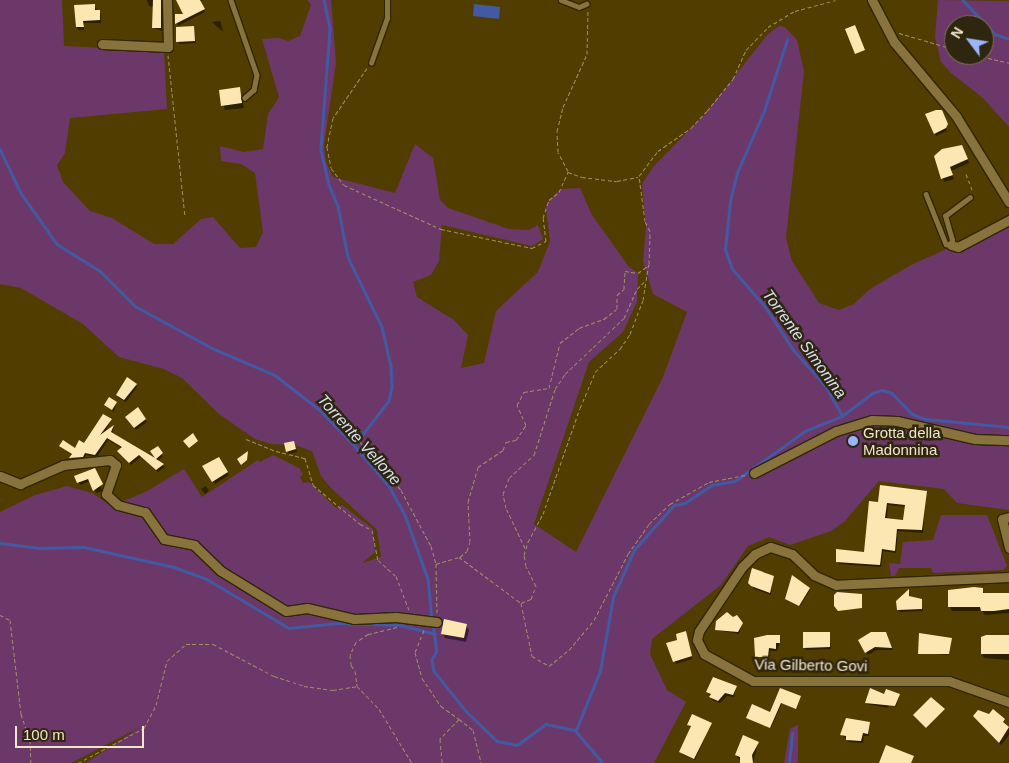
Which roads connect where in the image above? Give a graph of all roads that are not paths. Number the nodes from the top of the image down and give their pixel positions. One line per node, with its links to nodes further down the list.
1 (167, 0): 7 (street)
2 (231, 0): 9 (lane)
3 (387, 0): 8 (lane)
4 (561, 0): 6 (lane)
5 (872, 0): 12 (street)
6 (586, 4)
7 (102, 44)
8 (371, 63)
9 (245, 98)
10 (926, 194): 14 (lane)
11 (970, 197): 14 (lane)
12 (1009, 202)
13 (1009, 220): 14 (street)
14 (951, 245)
15 (1009, 440): 16 (street)
16 (754, 473)
17 (0, 476): 21 (street)
18 (1005, 518): 19 (street)
19 (1009, 548)
20 (1009, 576): 22 (street, Via Gilberto Govi)
21 (436, 622)
22 (1009, 702)

